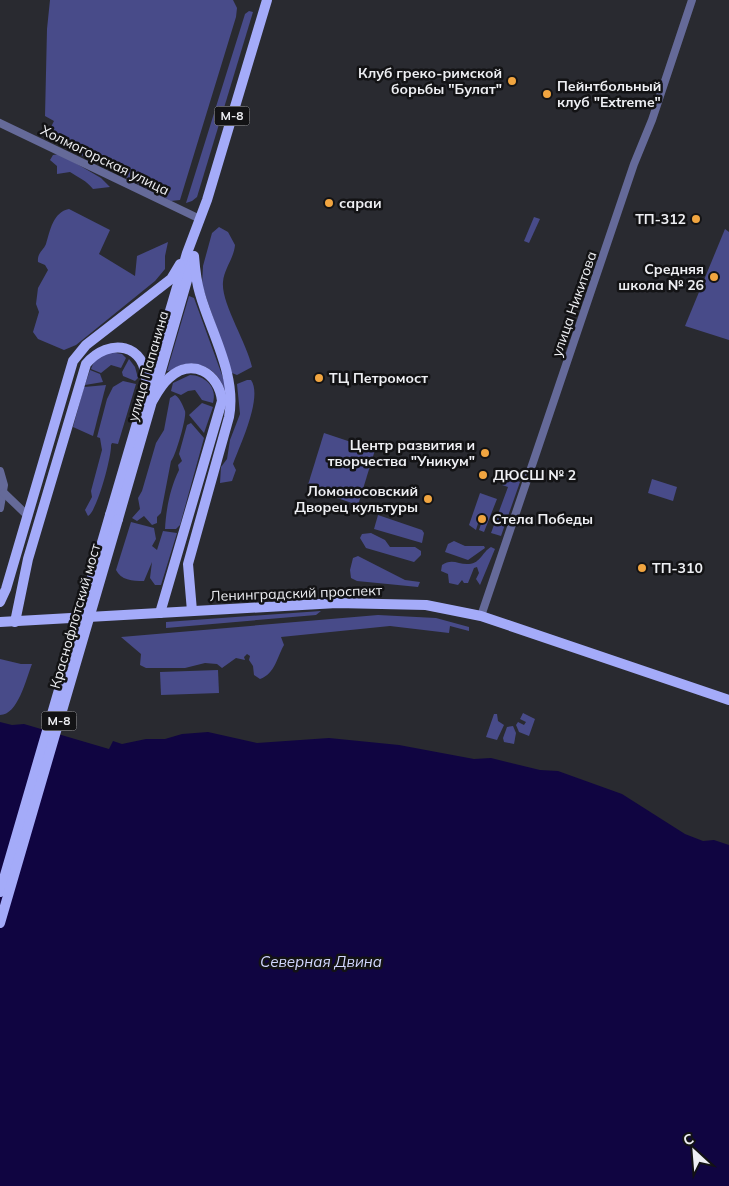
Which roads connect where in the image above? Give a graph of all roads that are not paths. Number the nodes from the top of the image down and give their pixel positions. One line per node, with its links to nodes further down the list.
1 (267, 0): 4 (main road, улица Папанина / М-8)
2 (692, 0): 15 (street, улица Никитова)
3 (0, 123): 4 (street, Холмогорская улица)
4 (200, 219): 5 (main road, улица Папанина / М-8)
5 (190, 254): 6 (main road, улица Папанина / М-8); 10 (main road); 13 (main road)
6 (148, 400): 11 (main road, улица Папанина / М-8); 14 (main road); 17 (main road)
7 (0, 471): 8 (street)
8 (4, 493): 9 (street); 10 (street)
9 (0, 508)
10 (28, 516): 12 (main road)
11 (114, 517): 19 (main road, Краснофлотский мост / М-8, bridge); 20 (main road, Краснофлотский мост / М-8, bridge)
12 (0, 602)
13 (192, 611): 14 (main road, Ленинградский проспект); 15 (main road, Ленинградский проспект)
14 (160, 613): 17 (main road, Ленинградский проспект)
15 (481, 616): 18 (main road, Ленинградский проспект)
16 (0, 622): 17 (main road, Ленинградский проспект)
17 (15, 622)
18 (729, 700)
19 (0, 892)
20 (0, 923)

